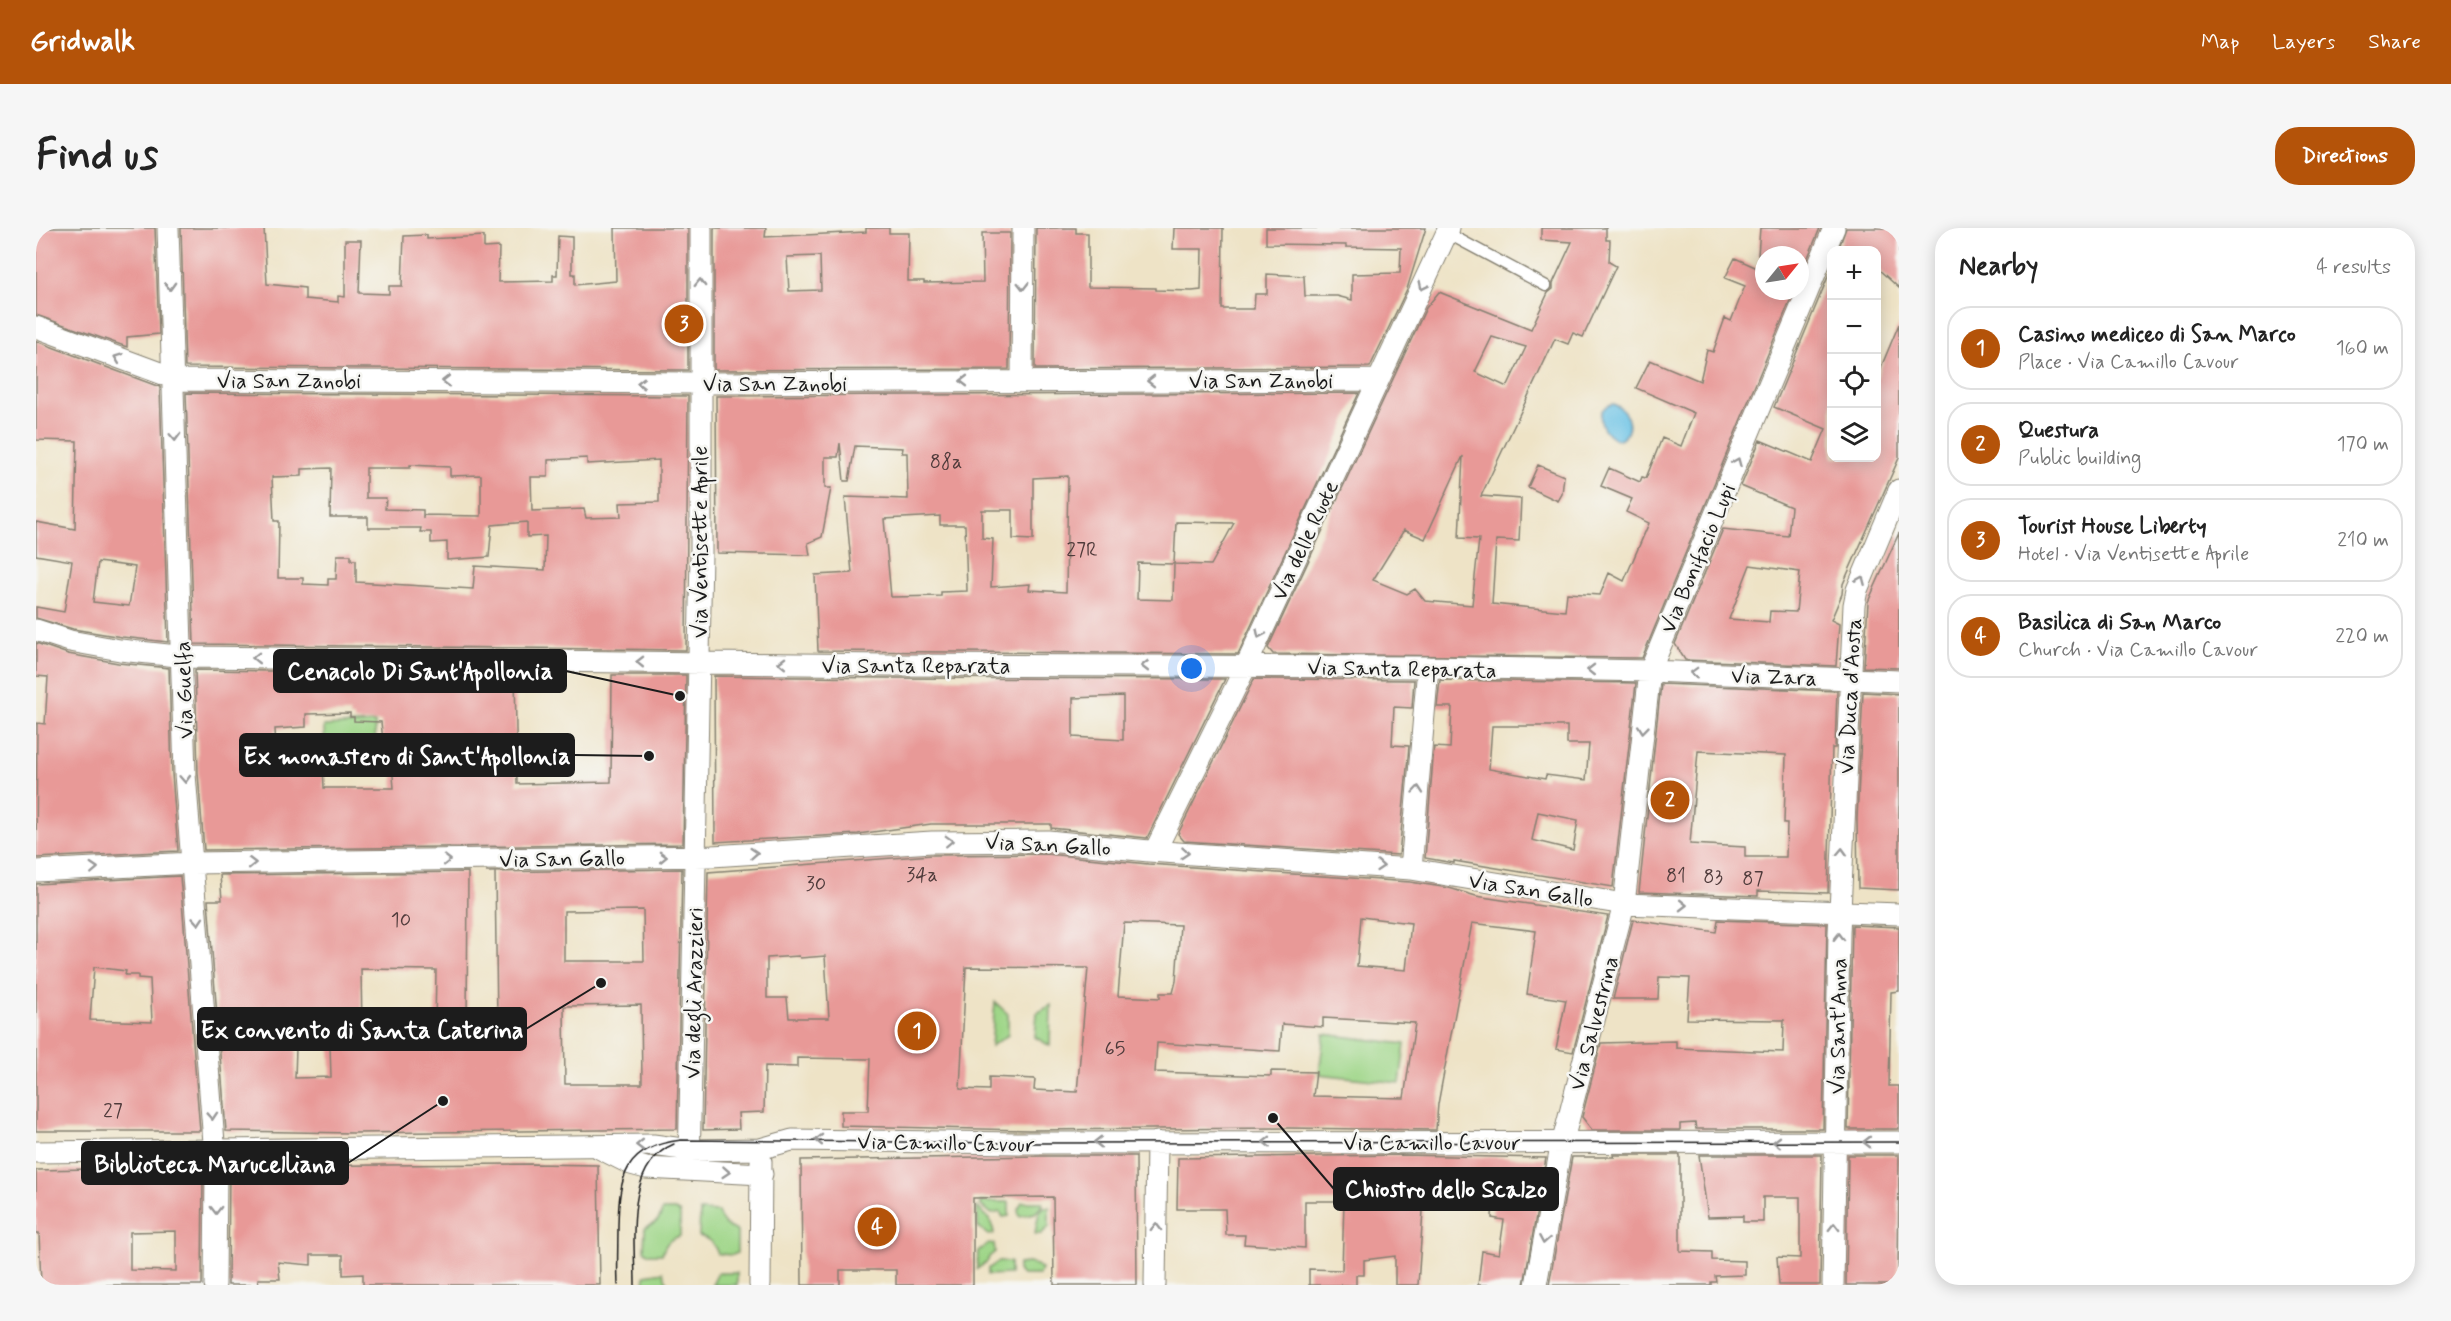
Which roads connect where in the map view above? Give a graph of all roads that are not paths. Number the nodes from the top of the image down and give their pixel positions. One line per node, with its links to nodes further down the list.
1 (168, 228): 8 (street, Via Guelfa, one-way to 8)
2 (701, 228): 11 (street, Via Ventisette Aprile, one-way to 2)
3 (1023, 228): 10 (street, one-way to 10)
4 (1834, 228): 18 (street, Via Bonifacio Lupi, one-way to 4)
5 (1448, 231): 6 (lane); 9 (street, Via delle Ruote, one-way to 9)
6 (1546, 285)
7 (36, 327): 8 (street, one-way to 7)
8 (173, 379): 11 (street, Via San Zanobi, one-way to 8); 14 (street, Via Guelfa, one-way to 14)
9 (1378, 380): 10 (street, Via San Zanobi, one-way to 10); 16 (street, Via delle Ruote, one-way to 16)
10 (1022, 381): 11 (street, Via San Zanobi, one-way to 11)
11 (700, 383): 15 (street, Via Ventisette Aprile)
12 (1899, 490): 19 (street, Via Duca d'Aosta, one-way to 12)
13 (44, 632): 14 (street, Via Santa Reparata)
14 (182, 657): 15 (street, Via Santa Reparata, one-way to 14); 23 (street, Via Guelfa, one-way to 23)
15 (699, 662): 16 (street, Via Santa Reparata, one-way to 15); 22 (street, Via Ventisette Aprile)
16 (1246, 666): 17 (street, Via Santa Reparata); 21 (street, Via delle Ruote)
17 (1428, 668): 18 (street, Via Santa Reparata, one-way to 17); 24 (street, one-way to 17)
18 (1650, 671): 19 (street, Via Zara, one-way to 18); 26 (street, Via Bonifacio Lupi, one-way to 26)
19 (1849, 679): 20 (street, Via Zara); 27 (street, Via Duca d'Aosta, one-way to 19)
20 (1899, 681)
21 (1155, 851): 22 (street, Via San Gallo, one-way to 21); 24 (street, Via San Gallo, one-way to 24)
22 (696, 856): 23 (street, Via San Gallo, one-way to 22); 34 (street, Via degli Arazzieri)
23 (193, 863): 25 (street, Via San Gallo, one-way to 23); 35 (street, Via Guelfa, one-way to 35)
24 (1411, 869): 26 (street, Via San Gallo)
25 (36, 871)
26 (1624, 904): 27 (street, Via San Gallo, one-way to 27); 30 (street, Via Salvestrina)
27 (1840, 911): 28 (street, Via San Gallo); 31 (street, Via Sant'Anna, one-way to 27)
28 (1899, 914)
29 (1157, 1142): 30 (street, Via Camillo Cavour, one-way to 29); 33 (street, Via Camillo Cavour, one-way to 33); 40 (street, one-way to 29)
30 (1562, 1142): 31 (street, Via Camillo Cavour, one-way to 30); 41 (street, Via Salvestrina, one-way to 41)
31 (1836, 1142): 32 (street, Via Camillo Cavour, one-way to 31); 42 (street, Via Sant'Anna, one-way to 31)
32 (1899, 1142)
33 (760, 1149): 34 (street, Via Camillo Cavour); 37 (street)
34 (690, 1150): 35 (street); 37 (street, one-way to 37)
35 (215, 1151): 36 (street); 38 (street, Via Guelfa, one-way to 38)
36 (36, 1152)
37 (762, 1174): 39 (street)
38 (215, 1285)
39 (760, 1285)
40 (1155, 1285)
41 (1536, 1285)
42 (1833, 1285)

